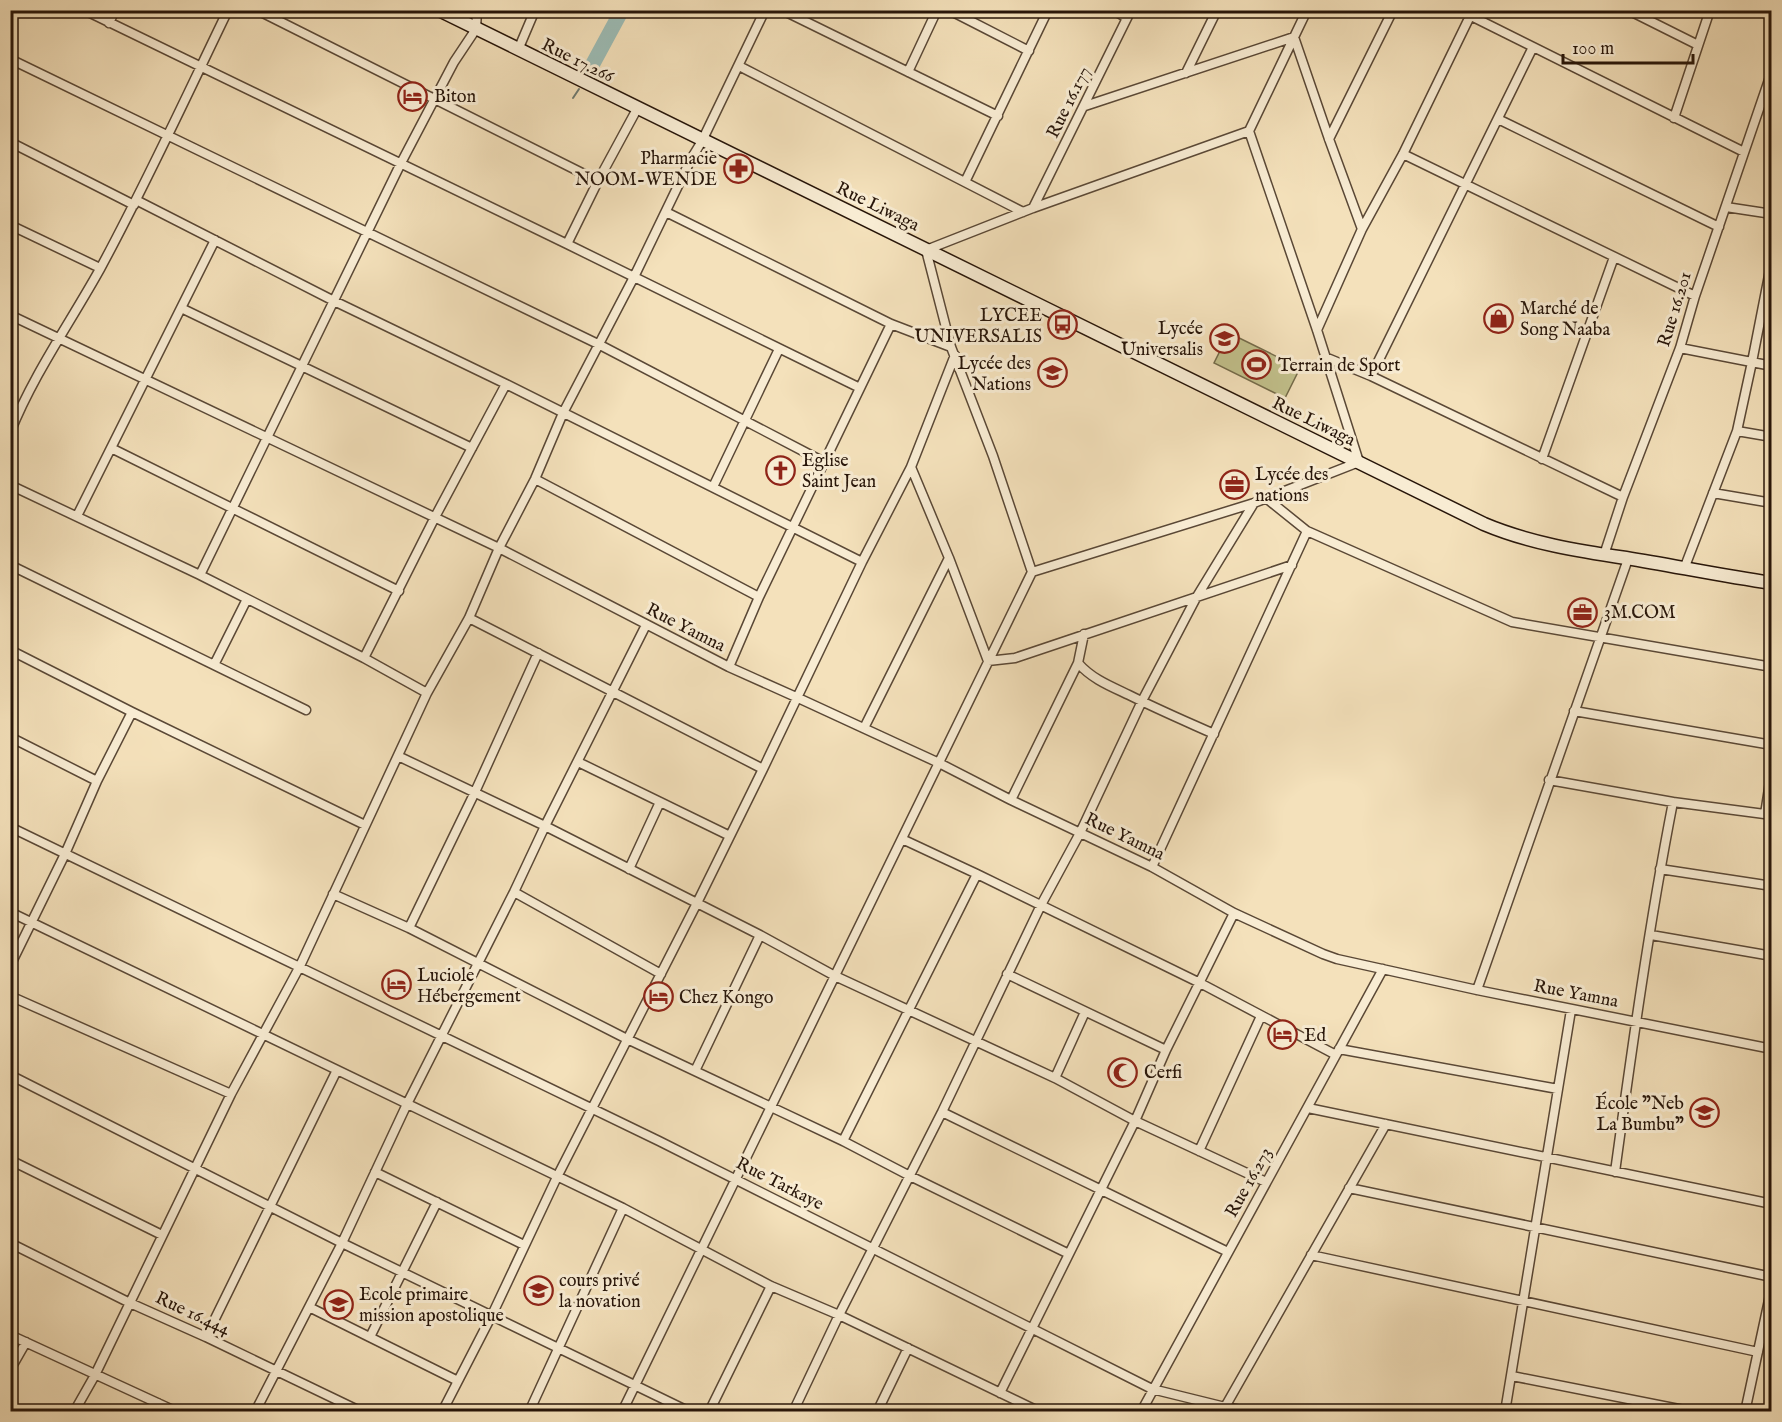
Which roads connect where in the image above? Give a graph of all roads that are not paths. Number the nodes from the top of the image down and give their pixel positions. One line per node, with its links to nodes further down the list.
1 (84, 10): 22 (street)
2 (115, 10): 22 (street)
3 (228, 10): 31 (street)
4 (256, 10): 35 (street)
5 (439, 10): 23 (main road, Rue 17.266)
6 (477, 10): 23 (street)
7 (535, 10): 27 (street)
8 (765, 10): 30 (street)
9 (782, 10): 33 (street)
10 (937, 10): 33 (street)
11 (949, 10): 28 (street)
12 (1048, 10): 28 (street)
13 (1113, 10): 21 (street)
14 (1217, 10): 34 (street)
15 (1307, 10): 24 (street)
16 (1393, 10): 43 (street)
17 (1459, 10): 20 (street)
18 (1628, 10): 25 (street)
19 (1710, 10): 25 (street)
20 (1471, 13): 26 (street); 47 (street)
21 (1129, 14): 36 (street, Rue 16.177)
22 (109, 22): 31 (street)
23 (476, 29): 27 (main road, Rue 17.266); 35 (street)
24 (1294, 37): 34 (street); 41 (street); 43 (street)
25 (1698, 45): 39 (street)
26 (1533, 47): 39 (street); 40 (street)
27 (518, 50): 37 (main road, Rue 17.266)
28 (1029, 51): 38 (street)
29 (10, 59): 42 (street)
30 (739, 66): 44 (street); 50 (street)
31 (201, 67): 42 (street); 48 (street)
32 (1772, 70): 46 (street, Rue 16.201)
33 (908, 72): 38 (street)
34 (1186, 73): 36 (street)
35 (434, 99): 48 (street); 49 (street)
36 (1085, 106): 54 (street, Rue 16.177)
37 (637, 109): 44 (main road, Rue 17.266); 49 (street)
38 (998, 116): 50 (street)
39 (1674, 118): 46 (street)
40 (1498, 119): 51 (street); 59 (street)
41 (1249, 131): 54 (street); 74 (street)
42 (169, 135): 52 (street); 61 (street)
43 (1329, 139): 60 (street)
44 (702, 141): 55 (street); 64 (main road, Rue Liwaga)
45 (10, 142): 52 (street)
46 (1744, 152): 53 (street, Rue 16.201)
47 (1403, 154): 51 (street); 60 (street)
48 (400, 163): 61 (street); 63 (street)
49 (598, 181): 63 (street)
50 (965, 182): 56 (street)
51 (1465, 185): 65 (street); 84 (street)
52 (135, 202): 62 (street); 67 (street)
53 (1726, 207): 57 (street); 59 (street, Rue 16.201)
54 (1033, 208): 56 (street)
55 (666, 212): 68 (street); 73 (street)
56 (1023, 212): 64 (street)
57 (1772, 214)
58 (10, 225): 67 (street)
59 (1719, 227): 69 (street, Rue 16.201)
60 (1362, 229): 74 (street)
61 (366, 232): 70 (street); 76 (street)
62 (216, 240): 70 (street); 71 (street)
63 (567, 244): 68 (street)
64 (926, 250): 79 (street); 98 (main road, Rue Liwaga)
65 (1614, 257): 69 (street); 96 (street)
66 (1772, 260): 81 (street)
67 (100, 268): 75 (street)
68 (634, 277): 76 (street); 78 (street)
69 (1695, 296): 77 (street, Rue 16.201)
70 (334, 301): 82 (street); 86 (street)
71 (181, 308): 82 (street); 85 (street)
72 (10, 315): 75 (street, Rue Yamna)
73 (891, 324): 79 (street); 87 (street)
74 (1317, 330): 80 (street)
75 (60, 339): 85 (street, Rue Yamna); 91 (street)
76 (600, 345): 88 (street); 89 (street)
77 (1680, 348): 81 (street); 104 (street, Rue 16.201)
78 (779, 349): 87 (street); 89 (street)
79 (953, 351): 99 (street); 121 (street)
80 (1325, 357): 84 (street); 98 (street)
81 (1752, 363): 83 (street); 90 (street)
82 (303, 365): 93 (street); 95 (street)
83 (1772, 366)
84 (1371, 376): 96 (street)
85 (144, 380): 93 (street, Rue Yamna); 94 (street)
86 (506, 384): 88 (street); 95 (street)
87 (860, 388): 97 (street)
88 (563, 413): 100 (street); 102 (street)
89 (744, 421): 97 (street); 102 (street)
90 (1737, 431): 92 (street); 103 (street)
91 (10, 433)
92 (1772, 437)
93 (268, 438): 108 (street); 110 (street, Rue Yamna)
94 (111, 448): 108 (street); 109 (street)
95 (472, 448): 110 (street)
96 (1542, 459): 104 (street)
97 (824, 462): 111 (street)
98 (1359, 462): 105 (street); 114 (main road, Rue Liwaga)
99 (911, 467): 115 (street); 117 (street)
100 (535, 479): 113 (street); 125 (street)
101 (10, 485): 109 (street)
102 (713, 487): 111 (street)
103 (1713, 493): 106 (street); 120 (street)
104 (1623, 497): 114 (street, Rue 16.201)
105 (1266, 498): 107 (street); 112 (street)
106 (1772, 502)
107 (1254, 503): 121 (street); 126 (street)
108 (233, 508): 122 (street); 124 (street)
109 (77, 516): 122 (street)
110 (435, 517): 113 (street, Rue Yamna); 124 (street)
111 (792, 526): 117 (street); 125 (street)
112 (1307, 531): 119 (street); 131 (street)
113 (499, 548): 128 (street); 129 (street, Rue Yamna)
114 (1604, 555): 116 (main road, Rue Liwaga)
115 (949, 558): 135 (street); 147 (street)
116 (1628, 559): 120 (main road, Rue Liwaga); 131 (street)
117 (862, 562): 142 (street)
118 (10, 565): 137 (street)
119 (1292, 565): 126 (street); 148 (street)
120 (1684, 569): 123 (main road, Rue Liwaga)
121 (1032, 572): 135 (street)
122 (200, 575): 127 (street)
123 (1772, 583)
124 (399, 591): 134 (street)
125 (759, 597): 138 (street)
126 (1196, 598): 130 (street); 143 (street)
127 (247, 599): 134 (street); 137 (street)
128 (469, 618): 133 (street); 141 (street)
129 (646, 625): 138 (street, Rue Yamna); 140 (street)
130 (1084, 634): 135 (street); 136 (street)
131 (1600, 638): 139 (street); 145 (street)
132 (10, 650): 146 (street)
133 (538, 653): 140 (street); 158 (street)
134 (364, 658): 141 (street)
135 (988, 661): 153 (street)
136 (1078, 663): 143 (street); 159 (street)
137 (214, 665): 144 (street)
138 (729, 667): 142 (street, Rue Yamna)
139 (1772, 667)
140 (613, 692): 152 (street); 154 (street)
141 (427, 693): 151 (street)
142 (796, 697): 147 (street, Rue Yamna); 154 (street)
143 (1142, 701): 148 (street); 166 (street)
144 (306, 710)
145 (1574, 711): 150 (street); 156 (street)
146 (132, 712): 157 (street); 163 (street)
147 (864, 728): 153 (street, Rue Yamna)
148 (1214, 734): 170 (street)
149 (10, 737): 157 (street)
150 (1772, 745)
151 (398, 756): 158 (street); 163 (street)
152 (578, 762): 160 (street); 164 (street)
153 (939, 763): 159 (street, Rue Yamna); 168 (street)
154 (763, 769): 167 (street)
155 (1772, 769): 162 (street)
156 (1549, 780): 161 (street); 194 (street)
157 (97, 781): 169 (street)
158 (475, 792): 164 (street); 182 (street)
159 (1011, 800): 166 (street, Rue Yamna)
160 (660, 802): 167 (street); 171 (street)
161 (1673, 802): 162 (street); 172 (street)
162 (1768, 814)
163 (364, 825): 176 (street)
164 (545, 826): 171 (street); 175 (street)
165 (10, 827): 169 (street, Rue Tarkaye)
166 (1080, 832): 170 (street, Rue Yamna); 178 (street)
167 (730, 836): 177 (street)
168 (902, 839): 173 (street); 192 (street)
169 (65, 854): 181 (street); 188 (street, Rue Tarkaye)
170 (1152, 867): 180 (street, Rue Yamna)
171 (629, 869): 177 (street)
172 (1660, 869): 174 (street); 183 (street)
173 (977, 874): 178 (street); 197 (street)
174 (1772, 886)
175 (514, 892): 186 (street); 190 (street)
176 (333, 894): 182 (street); 188 (street)
177 (697, 903): 184 (street); 190 (street)
178 (1041, 905): 191 (street); 193 (street)
179 (10, 912): 181 (street)
180 (1234, 913): 189 (street, Rue Yamna); 193 (street)
181 (31, 922): 187 (street); 201 (street)
182 (409, 928): 186 (street)
183 (1651, 934): 185 (street); 200 (street)
184 (760, 935): 192 (street); 209 (street)
185 (1772, 956)
186 (478, 964): 202 (street); 203 (street)
187 (10, 966)
188 (300, 966): 201 (street); 202 (street, Rue Tarkaye)
189 (1383, 969): 194 (street, Rue Yamna); 207 (street, Rue 16.273)
190 (661, 974): 203 (street)
191 (1007, 974): 198 (street); 204 (street)
192 (835, 976): 197 (street); 216 (street)
193 (1200, 983): 199 (street); 206 (street)
194 (1477, 990): 196 (street, Rue Yamna)
195 (10, 996): 213 (street)
196 (1571, 1010): 200 (street, Rue Yamna); 212 (street)
197 (908, 1012): 204 (street); 221 (street)
198 (1085, 1012): 206 (street); 211 (street)
199 (1261, 1016): 207 (street); 222 (street)
200 (1635, 1022): 205 (street, Rue Yamna); 227 (street)
201 (263, 1035): 208 (street); 213 (street)
202 (442, 1035): 214 (street); 215 (street, Rue Tarkaye)
203 (627, 1039): 209 (street); 215 (street)
204 (975, 1041): 211 (street); 218 (street)
205 (1772, 1049)
206 (1166, 1050): 219 (street)
207 (1338, 1052): 212 (street); 217 (street, Rue 16.273)
208 (337, 1070): 214 (street); 236 (street)
209 (695, 1071): 216 (street)
210 (10, 1075): 225 (street)
211 (1054, 1078): 219 (street)
212 (1558, 1089): 223 (street)
213 (231, 1095): 225 (street)
214 (407, 1104): 226 (street); 229 (street)
215 (592, 1108): 229 (street); 230 (street, Rue Tarkaye)
216 (771, 1108): 221 (street); 230 (street)
217 (1308, 1108): 220 (street); 231 (street, Rue 16.273)
218 (942, 1112): 228 (street); 233 (street)
219 (1135, 1121): 222 (street); 233 (street)
220 (1386, 1124): 223 (street); 232 (street)
221 (843, 1141): 228 (street)
222 (1199, 1151): 231 (street)
223 (1547, 1158): 227 (street); 238 (street)
224 (10, 1160): 239 (street)
225 (195, 1168): 236 (street); 239 (street)
226 (375, 1172): 234 (street); 241 (street)
227 (1615, 1172): 235 (street)
228 (910, 1176): 243 (street); 246 (street)
229 (557, 1177): 237 (street); 242 (street)
230 (736, 1179): 243 (street, Rue Tarkaye); 244 (street)
231 (1266, 1182): 245 (street, Rue 16.273)
232 (1349, 1188): 238 (street); 247 (street)
233 (1101, 1190): 245 (street); 246 (street)
234 (437, 1202): 242 (street); 248 (street)
235 (1772, 1204)
236 (270, 1206): 241 (street); 259 (street)
237 (623, 1208): 244 (street); 262 (street)
238 (1536, 1227): 249 (street); 252 (street)
239 (162, 1235): 253 (street)
240 (10, 1243): 253 (street, Rue 16.444)
241 (342, 1243): 248 (street); 254 (street)
242 (524, 1245): 255 (street)
243 (873, 1248): 256 (street); 257 (street, Rue Tarkaye)
244 (702, 1249): 250 (street); 270 (street)
245 (1228, 1252): 271 (street, Rue 16.273)
246 (1069, 1254): 257 (street)
247 (1311, 1255): 252 (street); 274 (street)
248 (402, 1272): 255 (street); 260 (street)
249 (1772, 1277)
250 (771, 1286): 256 (street); 283 (street)
251 (1772, 1286): 264 (street)
252 (1524, 1302): 264 (street); 268 (street)
253 (130, 1303): 259 (street, Rue 16.444); 267 (street)
254 (309, 1307): 260 (street); 266 (street)
255 (492, 1315): 262 (street); 269 (street)
256 (839, 1315): 263 (street); 284 (street)
257 (1032, 1328): 271 (street, Rue Tarkaye); 272 (street)
258 (10, 1335): 261 (street)
259 (206, 1337): 266 (street, Rue 16.444)
260 (370, 1337): 269 (street)
261 (26, 1342): 265 (street); 267 (street)
262 (559, 1348): 270 (street); 280 (street)
263 (908, 1348): 272 (street); 285 (street)
264 (1758, 1352): 291 (street)
265 (10, 1370)
266 (276, 1370): 277 (street); 278 (street, Rue 16.444)
267 (95, 1375): 273 (street); 275 (street)
268 (1512, 1376): 289 (street); 290 (street)
269 (458, 1381): 279 (street)
270 (635, 1385): 281 (street); 282 (street)
271 (1152, 1389): 274 (street, Rue Tarkaye); 287 (street, Rue 16.273)
272 (1000, 1393): 286 (street)
273 (156, 1407): 276 (street)
274 (1225, 1407): 288 (street, Rue Tarkaye)
275 (74, 1412)
276 (177, 1412)
277 (255, 1412)
278 (362, 1412)
279 (442, 1412)
280 (529, 1412)
281 (622, 1412)
282 (690, 1412)
283 (709, 1412)
284 (793, 1412)
285 (877, 1412)
286 (1040, 1412)
287 (1141, 1412)
288 (1251, 1412)
289 (1505, 1412)
290 (1694, 1412)
291 (1745, 1412)

